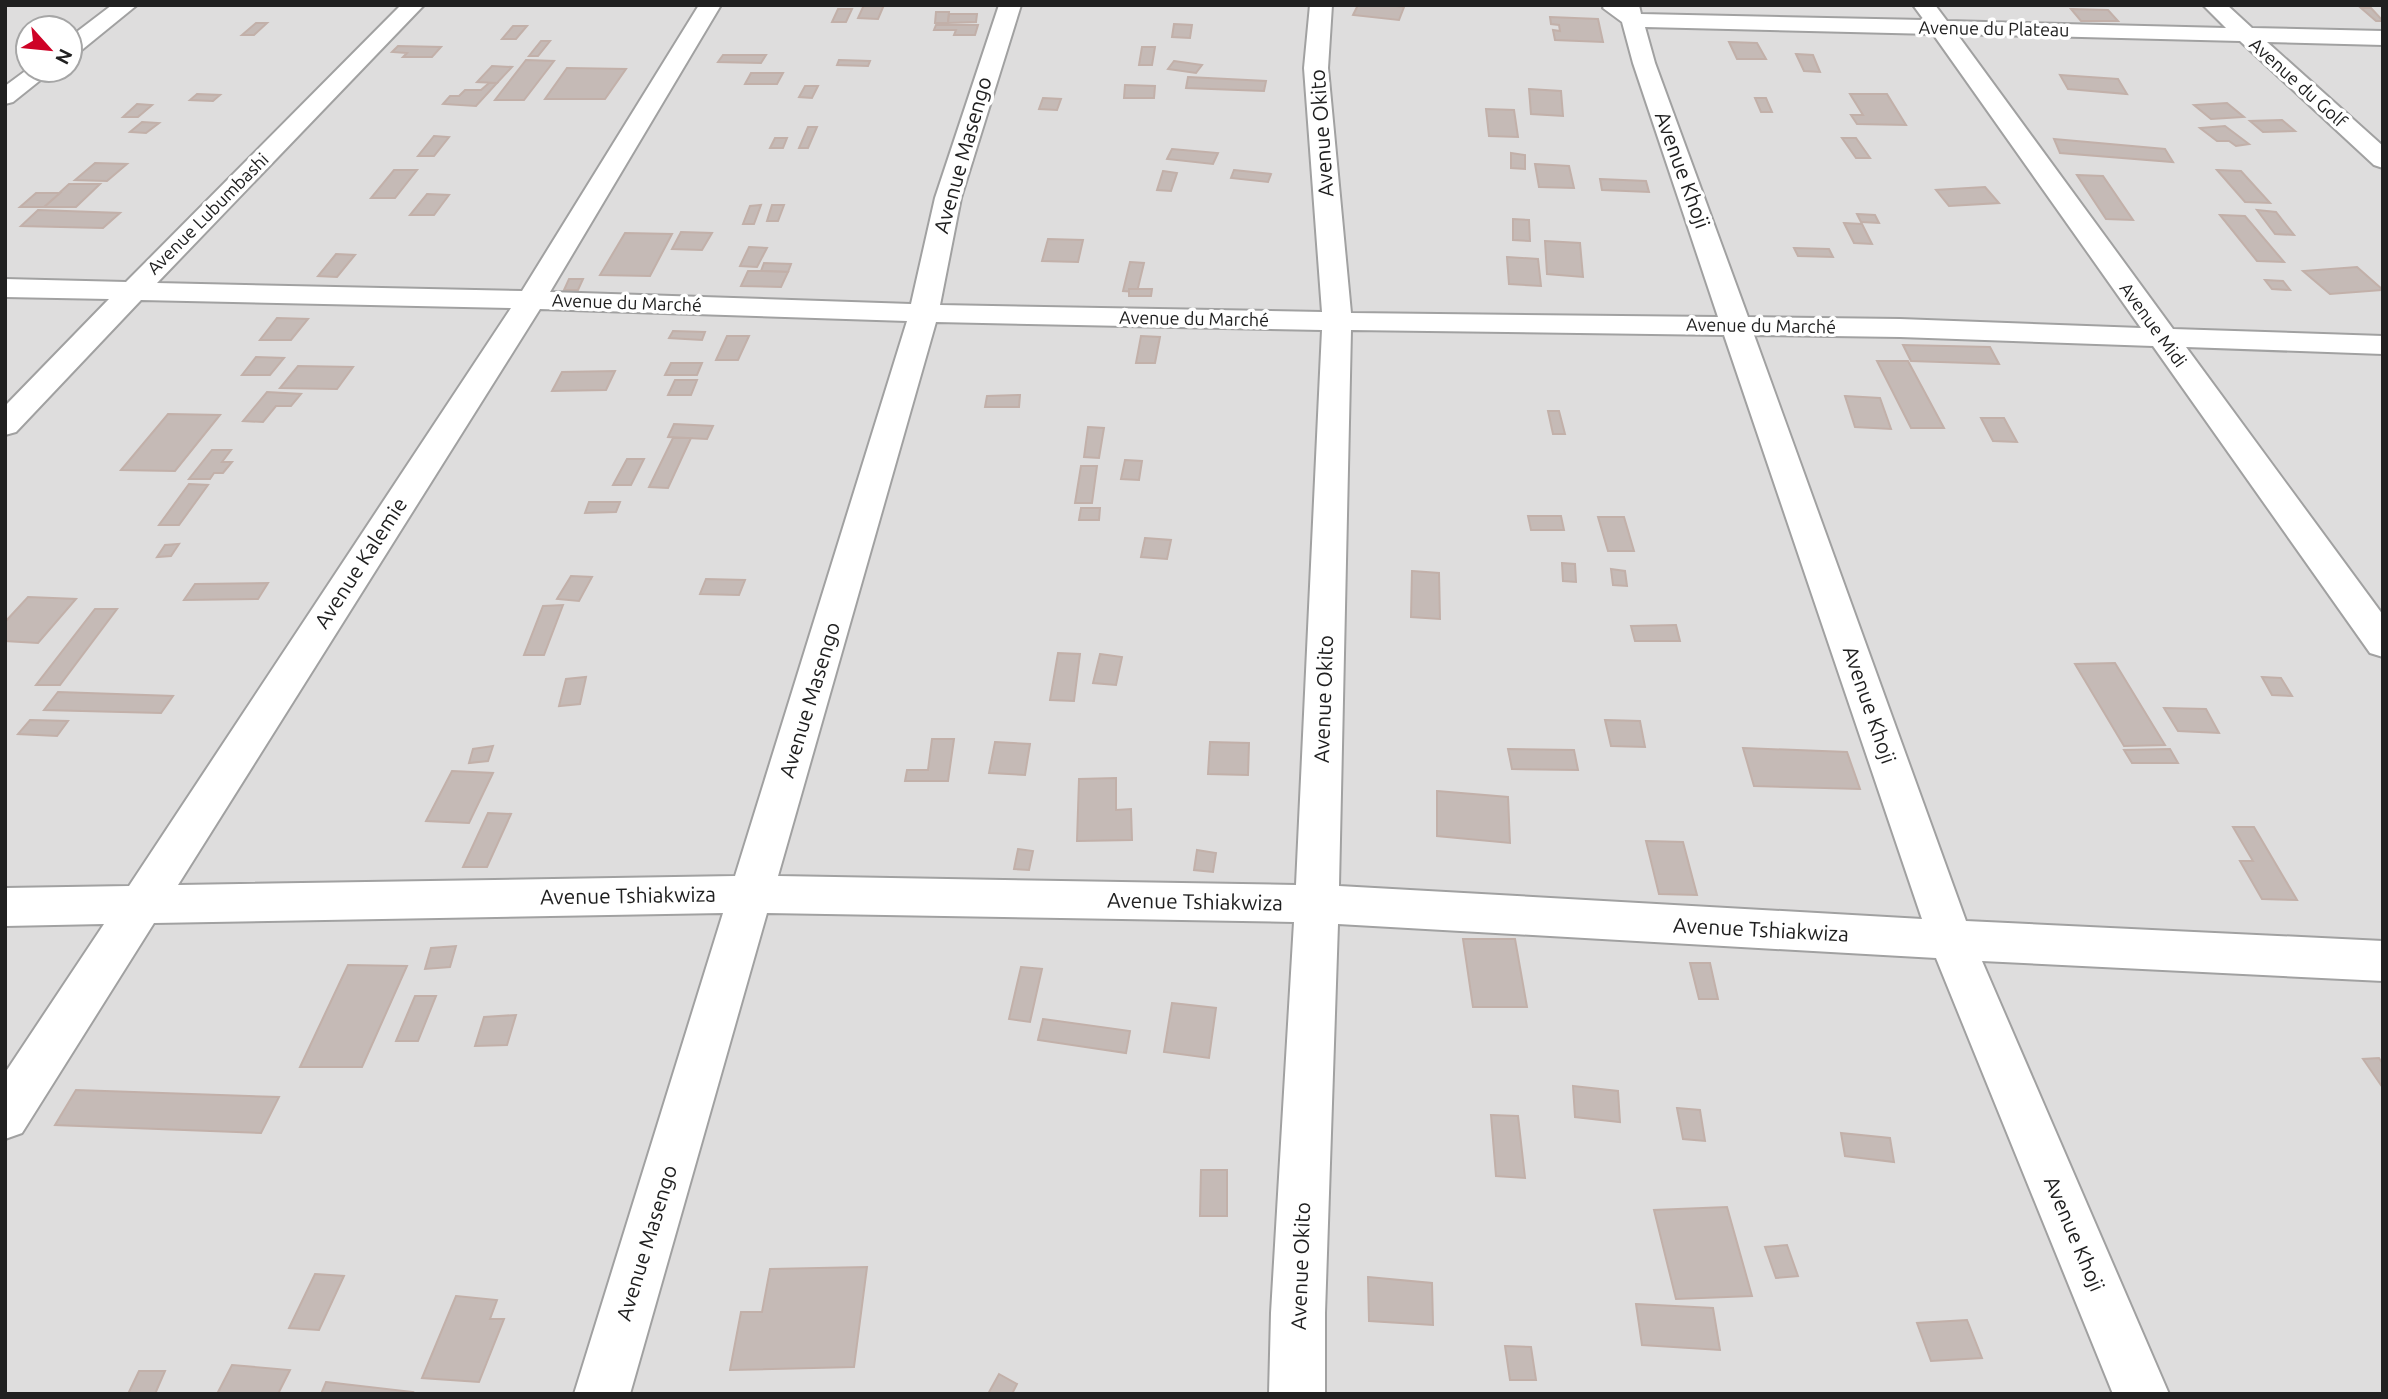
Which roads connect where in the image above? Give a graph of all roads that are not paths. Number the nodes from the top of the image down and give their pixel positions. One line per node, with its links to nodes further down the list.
1 (126, 5): 10 (street)
2 (413, 5): 16 (street, Avenue Lubumbashi)
3 (710, 5): 17 (street, Avenue Kalemie)
4 (1010, 5): 18 (street, Avenue Masengo)
5 (1321, 5): 19 (street, Avenue Okito)
6 (2214, 5): 9 (street, Avenue du Golf)
7 (1623, 10): 8 (street, Avenue du Plateau); 20 (street, Avenue Khoji)
8 (1932, 16): 9 (street, Avenue du Plateau); 21 (street, Avenue Midi)
9 (2246, 34): 11 (street, Avenue du Plateau); 14 (street, Avenue du Golf)
10 (84, 37)
11 (2383, 38)
12 (22, 84): 13 (street)
13 (5, 97)
14 (2383, 160)
15 (5, 288): 16 (street, Avenue du Marché)
16 (132, 292): 17 (street, Avenue du Marché); 23 (street, Avenue Lubumbashi)
17 (531, 300): 18 (street, Avenue du Marché); 26 (street, Avenue Kalemie)
18 (925, 312): 19 (street, Avenue du Marché); 25 (street, Avenue Masengo)
19 (1337, 320): 20 (street, Avenue du Marché); 27 (street, Avenue Okito)
20 (1738, 325): 21 (street, Avenue du Marché); 29 (street, Avenue Khoji)
21 (2163, 338): 22 (street, Avenue du Marché); 24 (street, Avenue Midi)
22 (2383, 345)
23 (5, 425)
24 (2383, 643)
25 (752, 894): 26 (street, Avenue Tshiakwiza); 27 (street, Avenue Tshiakwiza); 32 (street, Avenue Masengo)
26 (141, 904): 28 (street, Avenue Tshiakwiza); 31 (street, Avenue Kalemie)
27 (1317, 904): 29 (street, Avenue Tshiakwiza); 33 (street, Avenue Okito)
28 (5, 907)
29 (1951, 940): 30 (street, Avenue Tshiakwiza); 34 (street, Avenue Khoji)
30 (2383, 961)
31 (5, 1116)
32 (602, 1394)
33 (1297, 1394)
34 (2141, 1394)

